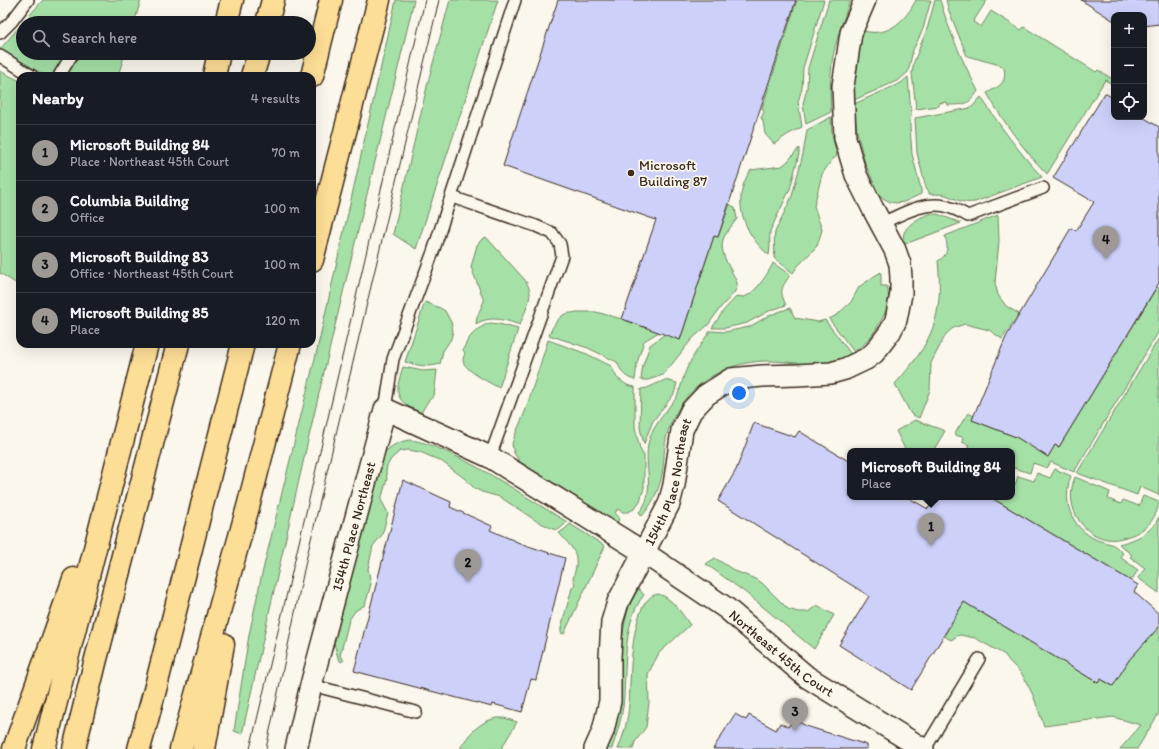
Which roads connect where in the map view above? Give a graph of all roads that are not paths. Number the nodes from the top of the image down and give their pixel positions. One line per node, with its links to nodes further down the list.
1 (28, 0): 10 (lane)
2 (232, 0): 8 (highway)
3 (273, 0): 9 (highway)
4 (331, 0): 16 (highway)
5 (380, 0): 25 (highway)
6 (516, 0): 23 (lane)
7 (865, 0): 24 (street, 154th Place Northeast)
8 (228, 16)
9 (269, 16)
10 (0, 33)
11 (0, 56): 17 (lane)
12 (69, 60): 18 (lane)
13 (218, 60): 19 (highway)
14 (257, 60): 20 (highway)
15 (316, 60): 21 (highway)
16 (316, 60)
17 (26, 72)
18 (61, 72)
19 (215, 72)
20 (253, 72)
21 (313, 72)
22 (1043, 188): 24 (lane)
23 (452, 197): 30 (lane); 32 (lane)
24 (880, 224): 34 (street, 154th Place Northeast)
25 (316, 245)
26 (146, 348): 31 (highway)
27 (177, 348): 40 (highway)
28 (242, 348): 41 (highway)
29 (289, 348): 33 (highway)
30 (385, 410): 32 (street, 154th Place Northeast); 36 (street, 154th Place Northeast)
31 (123, 438): 38 (highway); 39 (highway)
32 (490, 457): 34 (street, 154th Place Northeast)
33 (248, 507): 42 (highway); 43 (highway)
34 (644, 552): 45 (street); 46 (street, Northeast 45th Court)
35 (979, 659): 46 (lane)
36 (311, 685): 37 (lane); 44 (street, 154th Place Northeast)
37 (416, 712)
38 (14, 749)
39 (44, 749)
40 (74, 749)
41 (139, 749)
42 (181, 749)
43 (204, 749)
44 (296, 749)
45 (595, 749)
46 (924, 749)

